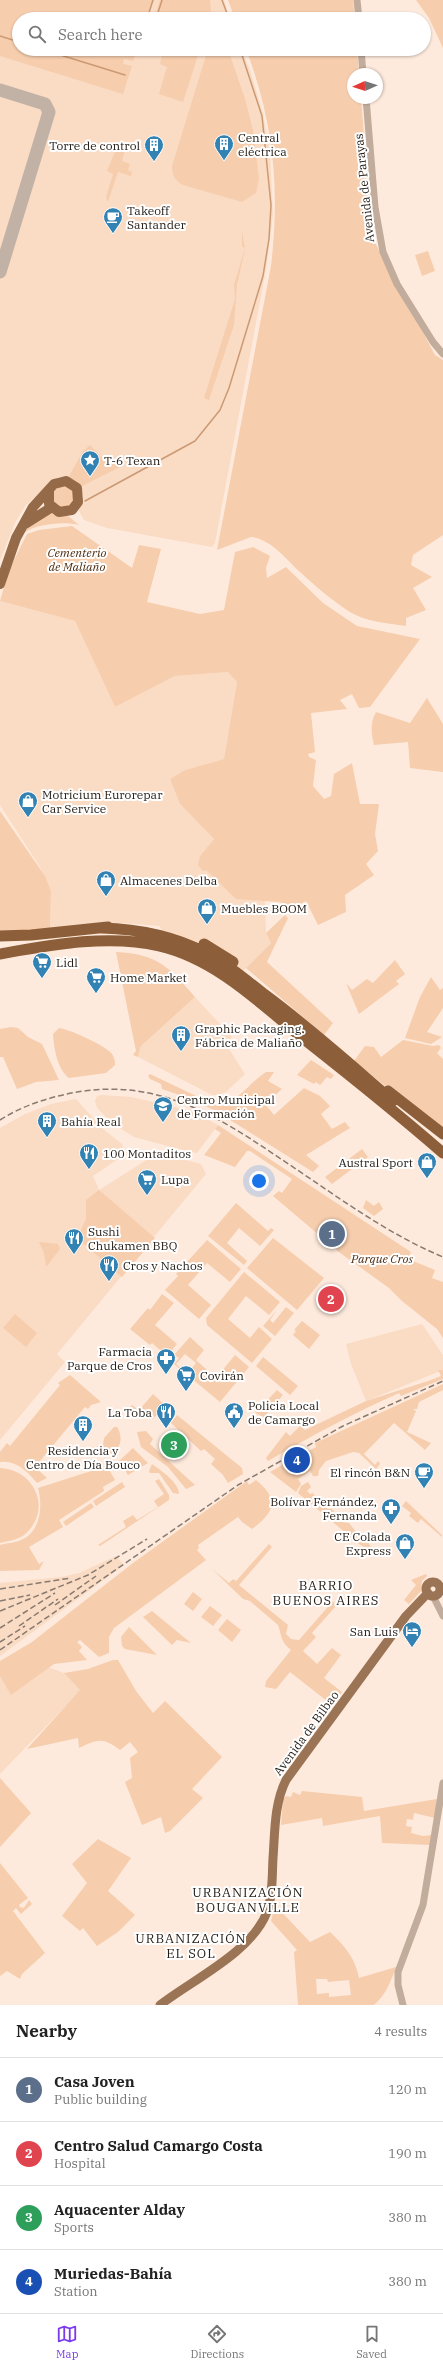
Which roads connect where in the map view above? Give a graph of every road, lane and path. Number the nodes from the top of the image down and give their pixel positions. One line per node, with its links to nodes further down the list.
1 (357, 0): 2 (street)
2 (358, 12)
3 (362, 56): 4 (street)
4 (363, 68)
5 (366, 104): 6 (street, Avenida de Parayas)
6 (443, 354)
7 (49, 491): 8 (highway); 8 (highway); 9 (highway)
8 (52, 507): 9 (highway)
9 (24, 525): 10 (highway)
10 (0, 584)
11 (102, 928): 12 (highway); 13 (highway); 18 (highway)
12 (141, 932): 15 (highway); 18 (highway)
13 (0, 936)
14 (59, 945): 16 (highway); 17 (highway); 20 (highway)
15 (0, 946)
16 (0, 954)
17 (0, 961)
18 (287, 1010): 19 (highway)
19 (363, 1075): 21 (highway); 22 (highway)
20 (378, 1098): 23 (highway); 24 (highway)
21 (443, 1134)
22 (443, 1145)
23 (443, 1153)
24 (443, 1162)
25 (441, 1586): 26 (main road, Avenida de Bilbao)
26 (430, 1594): 27 (street); 29 (main road, Avenida de Bilbao)
27 (443, 1616)
28 (443, 1783): 30 (street)
29 (160, 2005)
30 (403, 2005)

